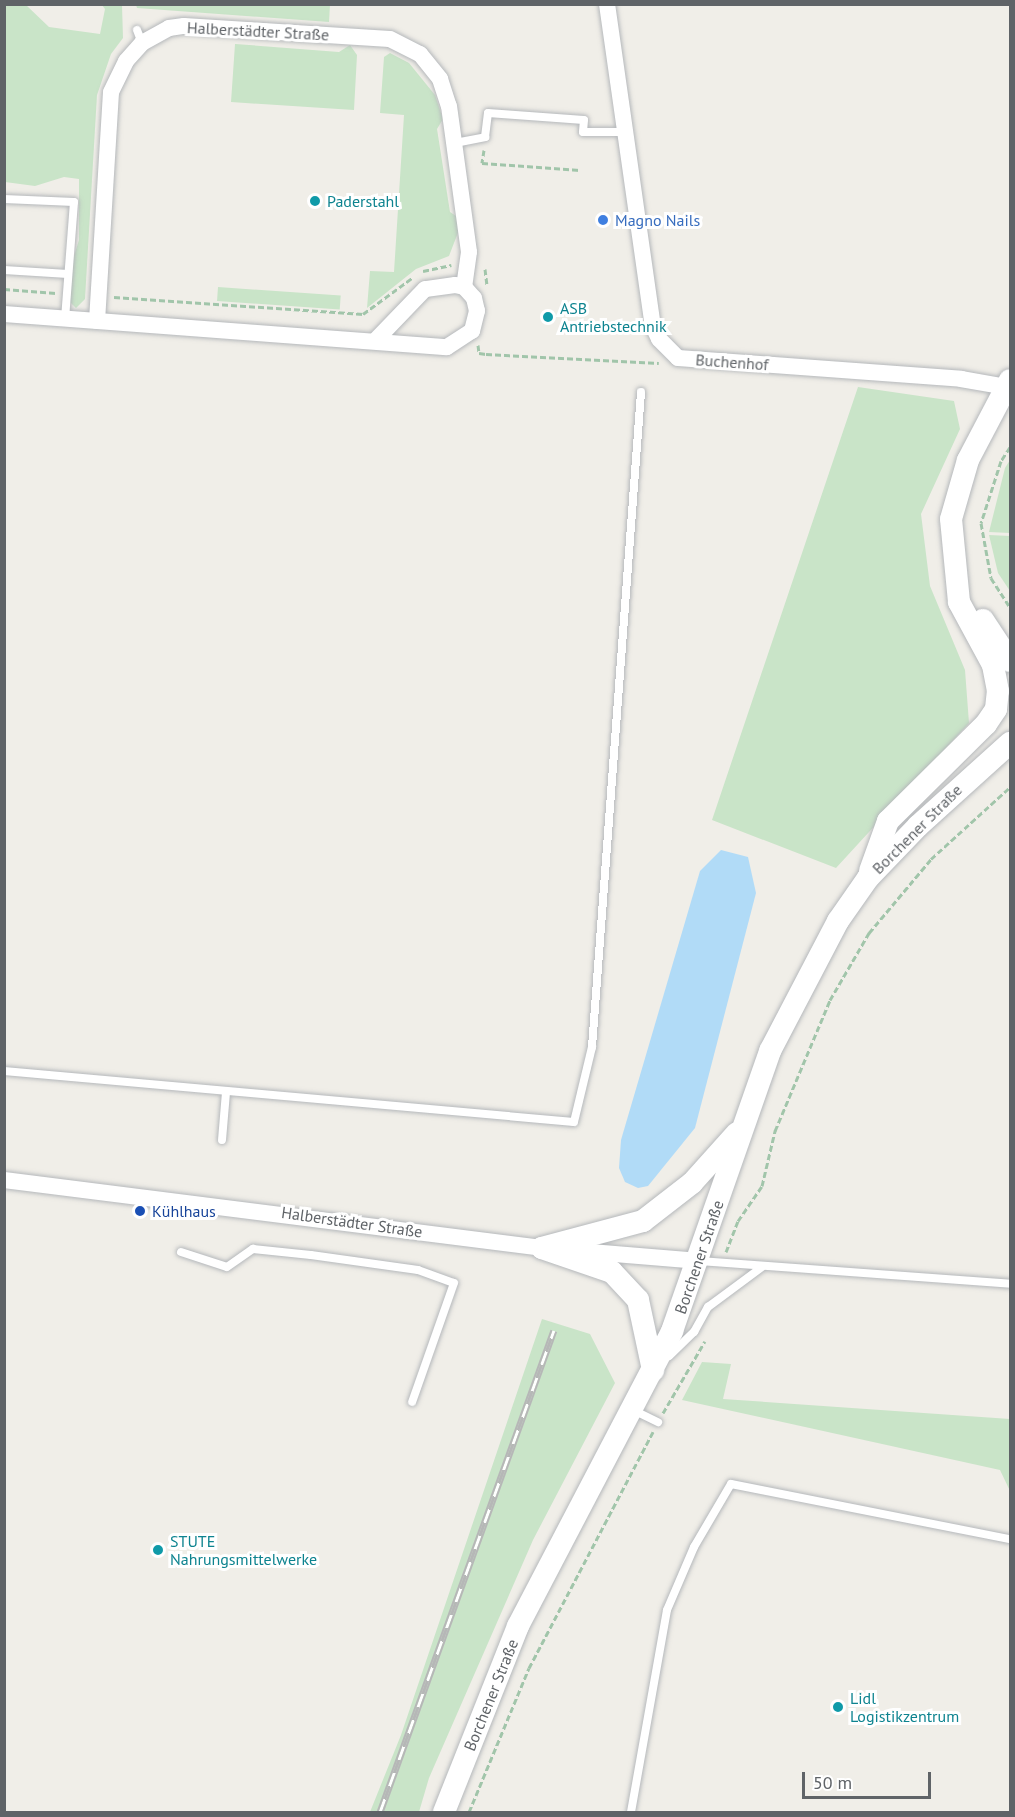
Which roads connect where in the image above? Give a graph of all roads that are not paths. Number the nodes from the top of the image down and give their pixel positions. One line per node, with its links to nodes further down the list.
1 (607, 4): 2 (street, Buchenhof)
2 (627, 132): 3 (lane); 12 (street, Buchenhof)
3 (455, 143): 7 (street, Halberstädter Straße); 10 (street, Halberstädter Straße)
4 (4, 199): 6 (lane)
5 (4, 270): 6 (lane)
6 (68, 274): 9 (lane)
7 (464, 287): 11 (street); 11 (street)
8 (4, 314): 9 (street)
9 (65, 319): 10 (street)
10 (97, 321): 11 (street)
11 (375, 341)
12 (1009, 384): 14 (main road)
13 (641, 392): 19 (lane)
14 (957, 578): 15 (main road); 17 (main road)
15 (1008, 654)
16 (1011, 743): 17 (main road, Borchener Straße)
17 (868, 878): 20 (main road, Borchener Straße)
18 (4, 1071): 19 (lane)
19 (226, 1092): 21 (lane)
20 (744, 1125): 23 (main road); 25 (main road, Borchener Straße)
21 (222, 1140)
22 (4, 1180): 23 (street, Halberstädter Straße)
23 (542, 1248): 25 (street, Halberstädter Straße); 28 (main road)
24 (181, 1252): 29 (lane)
25 (699, 1261): 26 (lane); 28 (main road, Borchener Straße)
26 (762, 1267): 27 (lane); 28 (lane)
27 (1011, 1284)
28 (653, 1370): 30 (main road, Borchener Straße)
29 (412, 1402)
30 (632, 1410): 31 (lane); 33 (main road, Borchener Straße)
31 (658, 1422)
32 (1011, 1539): 34 (lane)
33 (444, 1812)
34 (631, 1812)

